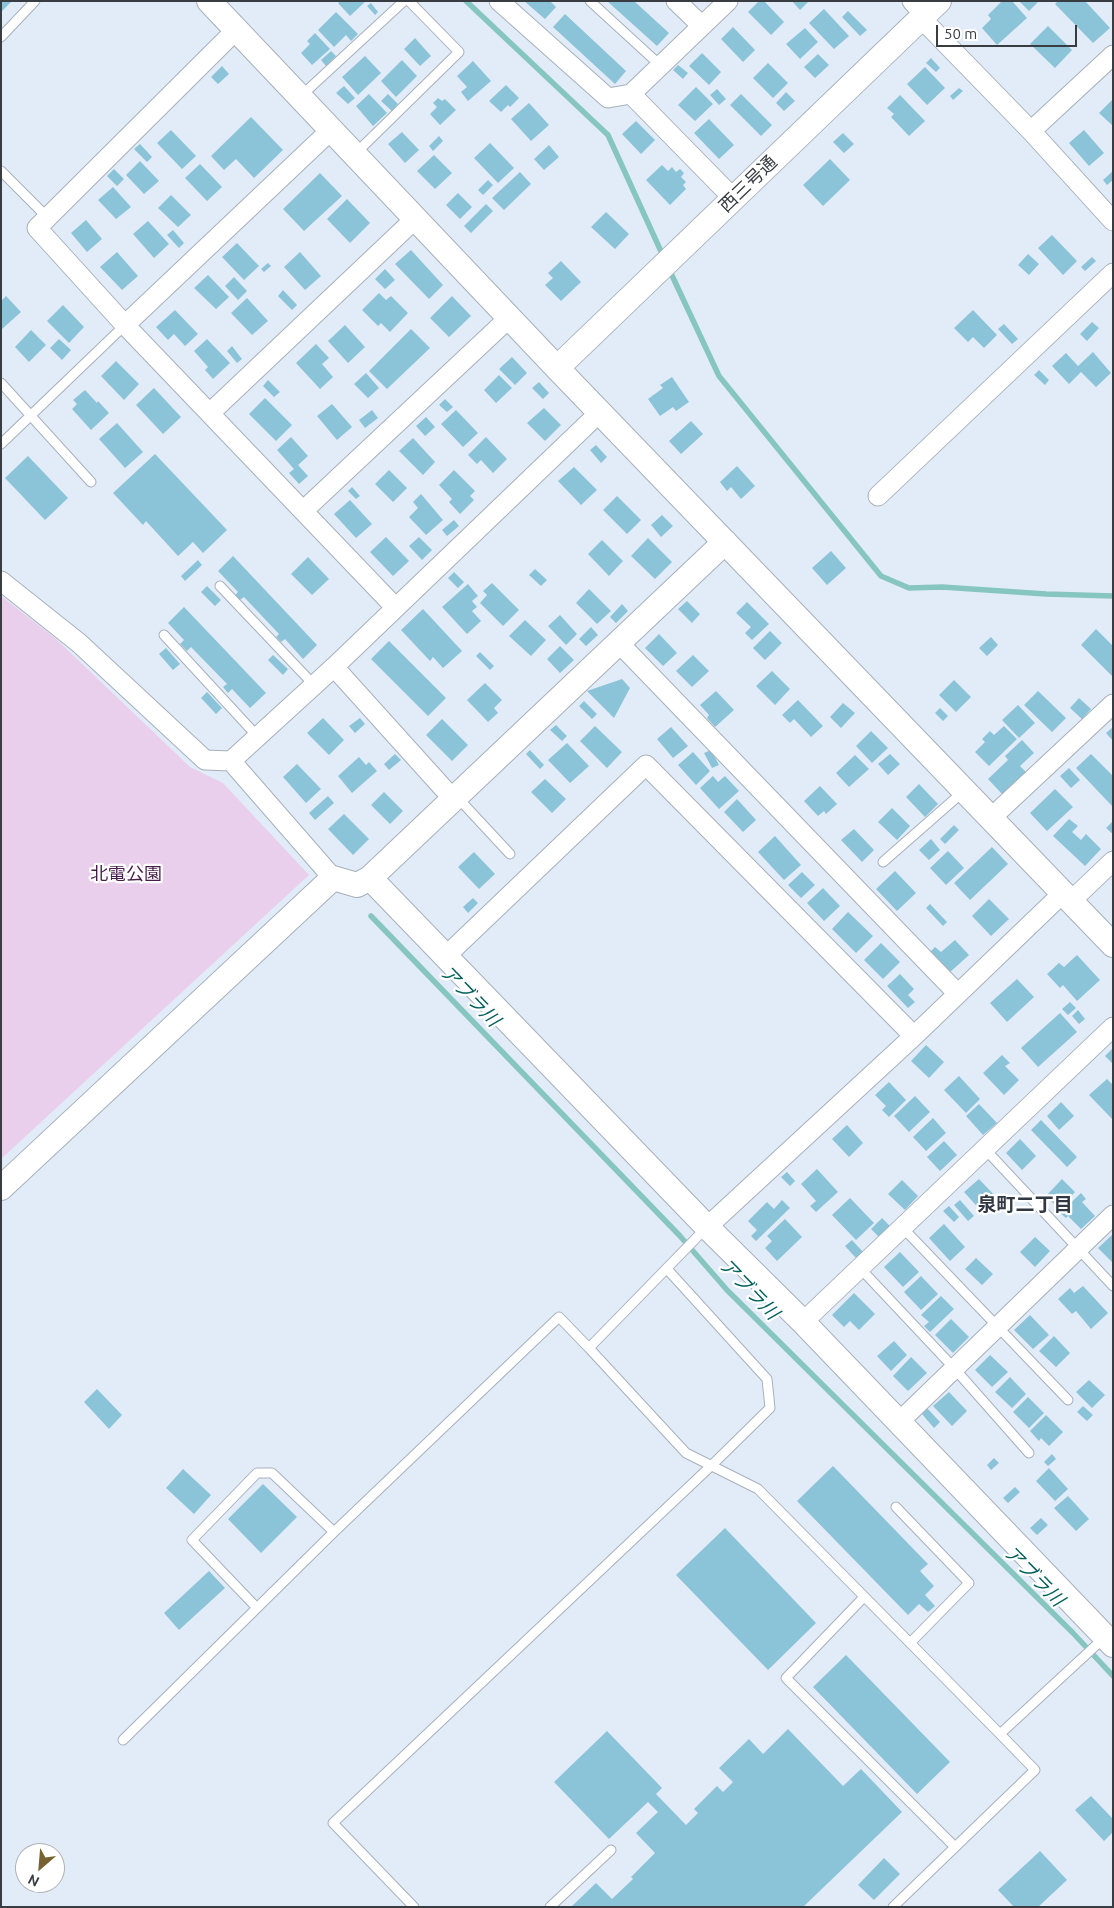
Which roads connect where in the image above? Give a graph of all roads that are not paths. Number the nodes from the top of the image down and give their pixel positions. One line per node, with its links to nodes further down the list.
1 (36, 1): 12 (lane)
2 (209, 1): 11 (street)
3 (404, 1): 16 (lane)
4 (409, 1): 19 (lane)
5 (499, 1): 15 (street)
6 (590, 1): 14 (lane)
7 (676, 1): 10 (street)
8 (728, 1): 10 (street)
9 (925, 9): 18 (street); 21 (street, 西三号通)
10 (702, 26): 14 (street)
11 (236, 30): 16 (street); 22 (street)
12 (1, 37)
13 (1113, 55): 18 (street)
14 (661, 66): 15 (street)
15 (631, 94): 21 (street)
16 (301, 97): 17 (street)
17 (331, 130): 19 (street); 27 (street)
18 (1031, 131): 24 (street)
19 (355, 154): 23 (street)
20 (1, 171): 22 (lane)
21 (733, 198): 28 (street, 西三号通)
22 (47, 217): 27 (street)
23 (416, 218): 26 (street); 31 (street)
24 (1113, 220)
25 (1113, 272): 35 (street)
26 (510, 318): 28 (street); 36 (street)
27 (125, 325): 31 (street); 32 (lane)
28 (557, 368): 30 (street)
29 (1, 383): 32 (lane)
30 (600, 412): 37 (street); 40 (street)
31 (210, 414): 36 (street)
32 (31, 415): 33 (lane); 34 (lane)
33 (1, 444)
34 (91, 482)
35 (878, 496)
36 (303, 511): 40 (street)
37 (725, 542): 42 (street); 48 (street)
38 (1, 581): 47 (street)
39 (220, 586): 44 (lane)
40 (396, 607): 43 (street)
41 (164, 635): 46 (lane)
42 (619, 643): 49 (street); 59 (street)
43 (334, 667): 44 (street); 49 (street)
44 (314, 685): 46 (street)
45 (1113, 704): 50 (street)
46 (258, 737): 47 (street)
47 (232, 761): 54 (street)
48 (964, 791): 50 (street); 53 (lane)
49 (454, 797): 51 (lane); 55 (street)
50 (990, 818): 56 (street)
51 (510, 854)
52 (1113, 861): 56 (street)
53 (883, 862)
54 (333, 878): 55 (street); 63 (street)
55 (370, 878): 58 (street)
56 (1067, 897): 57 (street); 59 (street)
57 (1113, 945)
58 (446, 956): 61 (street); 65 (street)
59 (958, 994): 61 (street)
60 (1113, 1027): 62 (street)
61 (914, 1036): 65 (street)
62 (985, 1149): 66 (street); 67 (lane)
63 (1, 1188)
64 (1113, 1215): 67 (street)
65 (707, 1227): 69 (lane); 71 (street)
66 (902, 1227): 68 (street); 72 (lane)
67 (1077, 1249): 70 (lane); 72 (street)
68 (860, 1268): 71 (street); 74 (lane)
69 (667, 1269): 73 (lane); 78 (lane)
70 (1113, 1286)
71 (803, 1322): 76 (street)
72 (997, 1327): 74 (street); 75 (lane)
73 (589, 1348): 78 (lane); 80 (lane)
74 (954, 1368): 76 (street); 77 (lane)
75 (1068, 1400)
76 (899, 1422): 83 (street)
77 (1029, 1453)
78 (712, 1466): 81 (lane); 89 (lane)
79 (896, 1507): 84 (lane)
80 (334, 1532): 82 (lane); 82 (lane)
81 (864, 1597): 84 (lane); 87 (lane)
82 (257, 1608): 86 (lane)
83 (1110, 1637): 85 (lane)
84 (910, 1643): 85 (lane)
85 (1000, 1734): 87 (lane)
86 (123, 1740)
87 (955, 1847): 91 (lane)
88 (611, 1850): 90 (lane)
89 (414, 1907)
90 (550, 1907)
91 (893, 1907)

